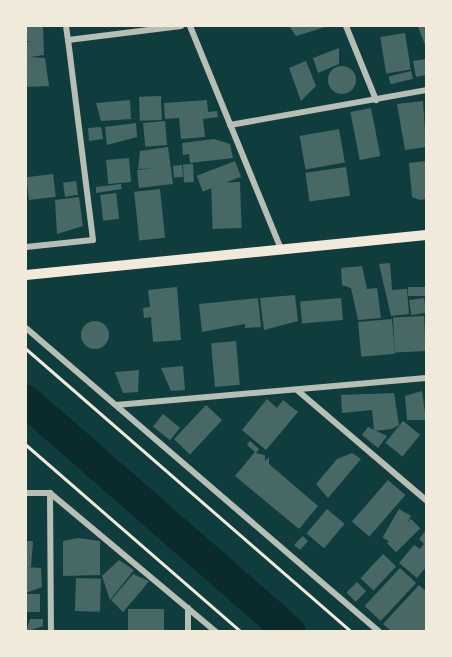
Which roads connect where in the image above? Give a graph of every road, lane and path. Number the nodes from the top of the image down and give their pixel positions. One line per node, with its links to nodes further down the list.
1 (66, 26): 5 (street)
2 (182, 26): 5 (street)
3 (190, 26): 8 (street)
4 (346, 26): 7 (street)
5 (68, 40): 10 (street)
6 (426, 90): 7 (street)
7 (376, 100): 8 (street)
8 (230, 125): 11 (street)
9 (426, 235): 11 (main road)
10 (26, 247)
11 (281, 249): 12 (main road)
12 (26, 275)
13 (26, 328): 17 (street)
14 (26, 349): 27 (path)
15 (426, 378): 16 (street)
16 (297, 390): 17 (street); 21 (street)
17 (116, 405): 28 (street)
18 (26, 445): 26 (path)
19 (26, 493): 20 (street)
20 (50, 493): 22 (street); 23 (street)
21 (426, 500)
22 (188, 608): 24 (street); 25 (street)
23 (51, 632)
24 (188, 632)
25 (216, 632)
26 (241, 632)
27 (352, 632)
28 (379, 632)

